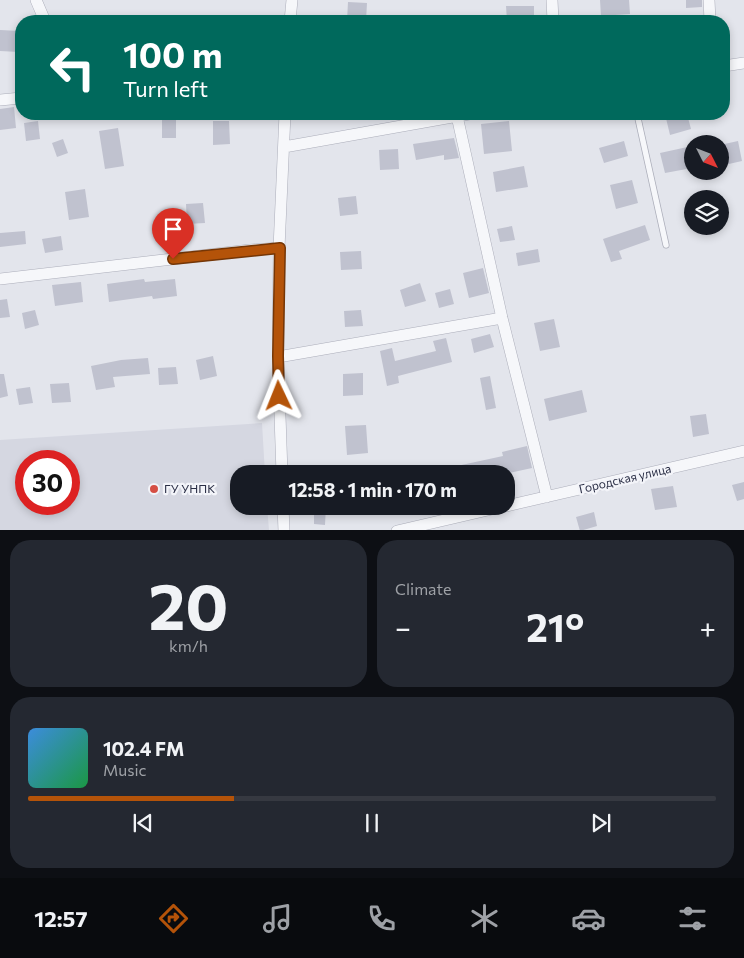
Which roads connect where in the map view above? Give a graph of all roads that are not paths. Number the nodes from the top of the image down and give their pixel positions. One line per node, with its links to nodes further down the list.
1 (36, 0): 5 (street)
2 (292, 0): 6 (street)
3 (552, 0): 7 (street)
4 (709, 0): 8 (street)
5 (42, 15)
6 (291, 15)
7 (553, 15)
8 (710, 15)
9 (744, 63): 10 (street)
10 (730, 65)
11 (15, 99): 12 (street)
12 (0, 100)
13 (285, 120): 17 (street)
14 (436, 120): 17 (street)
15 (459, 120): 21 (street)
16 (638, 120): 18 (lane)
17 (284, 147): 19 (street)
18 (666, 245)
19 (280, 248): 20 (street); 22 (street)
20 (0, 279)
21 (502, 318): 22 (street); 25 (street)
22 (278, 356): 24 (street)
23 (744, 451): 25 (street, Городская улица)
24 (282, 465)
25 (547, 497): 26 (street, Городская улица)
26 (515, 504)
27 (283, 515): 29 (street)
28 (464, 515): 30 (street, Городская улица)
29 (284, 530)
30 (397, 530)

